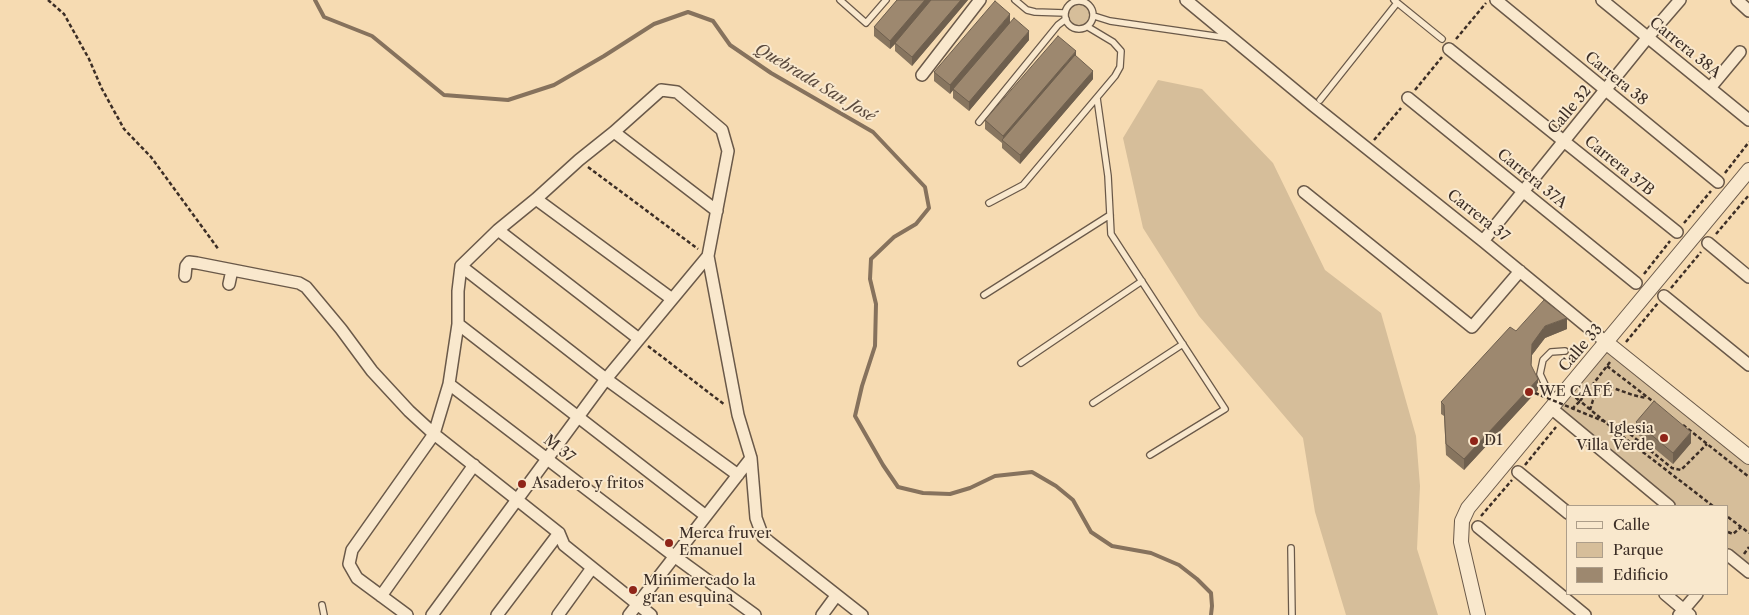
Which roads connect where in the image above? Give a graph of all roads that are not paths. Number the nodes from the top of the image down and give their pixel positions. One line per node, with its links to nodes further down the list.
1 (840, 0): 2 (lane)
2 (886, 0)
3 (980, 0): 19 (street)
4 (1015, 0): 12 (lane)
5 (1186, 0): 16 (street, Carrera 37)
6 (1496, 0): 21 (street, Carrera 38)
7 (1602, 0): 15 (street, Carrera 38A)
8 (1680, 0): 15 (street, Calle 32)
9 (1737, 0): 11 (street)
10 (1395, 1): 17 (lane); 24 (lane)
11 (1749, 11)
12 (1066, 16): 13 (lane); 14 (lane); 26 (lane)
13 (1094, 16): 14 (lane); 16 (lane)
14 (1088, 27): 22 (lane)
15 (1648, 37): 20 (street, Carrera 38A); 21 (street, Calle 32)
16 (1234, 38): 39 (street, Carrera 37)
17 (1445, 44): 28 (street, Carrera 37B)
18 (1740, 52): 20 (street)
19 (922, 75)
20 (1710, 88): 25 (street, Carrera 38A)
21 (1606, 90): 28 (street, Calle 32); 30 (street, Carrera 38)
22 (1097, 98): 34 (lane); 36 (lane)
23 (1408, 98): 32 (street, Carrera 37A)
24 (1320, 100)
25 (1749, 120)
26 (979, 122)
27 (614, 132): 33 (street); 35 (street); 35 (street)
28 (1564, 141): 32 (street, Calle 32); 38 (street, Carrera 37B)
29 (1749, 170): 55 (street, Calle 33)
30 (1718, 182)
31 (1304, 192): 44 (street)
32 (1524, 192): 39 (street, Calle 32); 48 (street, Carrera 37A)
33 (536, 199): 37 (street); 52 (street)
34 (988, 203)
35 (717, 211): 41 (street)
36 (1110, 215): 47 (lane); 50 (lane)
37 (498, 230): 42 (street); 54 (street)
38 (1677, 232)
39 (1483, 241): 44 (street, Carrera 37)
40 (1708, 243): 46 (street)
41 (708, 256): 52 (street); 68 (street)
42 (461, 266): 53 (street); 60 (street)
43 (232, 270): 45 (street); 49 (street); 65 (street)
44 (1520, 271): 55 (street, Carrera 37)
45 (185, 276)
46 (1749, 277)
47 (1142, 282): 56 (lane); 58 (lane)
48 (1636, 283)
49 (229, 284)
50 (984, 295)
51 (1664, 296): 59 (street)
52 (672, 299): 54 (street)
53 (458, 324): 61 (street); 64 (street)
54 (639, 339): 60 (street)
55 (1607, 343): 62 (street, Calle 33); 67 (street, Carrera 37)
56 (1183, 344): 63 (lane); 66 (lane)
57 (1566, 351): 62 (lane)
58 (1021, 363)
59 (1749, 366)
60 (606, 379): 64 (street); 72 (street)
61 (449, 384): 65 (street); 69 (street, M 37)
62 (1558, 399): 74 (street); 102 (street, Calle 33)
63 (1093, 403)
64 (578, 417): 69 (street); 76 (street)
65 (434, 434): 70 (street); 86 (street)
66 (1150, 455)
67 (1749, 457)
68 (751, 458): 72 (street); 87 (street)
69 (548, 459): 73 (street); 80 (street, M 37)
70 (474, 465): 73 (street); 86 (street)
71 (1518, 472): 75 (street)
72 (738, 475): 76 (street)
73 (517, 499): 78 (street); 93 (street)
74 (1668, 505)
75 (1566, 511)
76 (706, 516): 80 (street)
77 (1478, 527): 103 (street)
78 (559, 533): 82 (street); 94 (street)
79 (1291, 548): 101 (lane)
80 (674, 556): 89 (street); 98 (street, M 37)
81 (1729, 556): 83 (street)
82 (592, 568): 89 (street); 95 (street)
83 (1749, 572)
84 (1665, 595): 90 (street)
85 (1696, 595): 90 (street)
86 (381, 596): 92 (street)
87 (836, 596): 99 (street); 100 (street)
88 (322, 604): 91 (lane)
89 (638, 604): 96 (street); 97 (street)
90 (1684, 613)
91 (324, 615)
92 (407, 615)
93 (432, 615)
94 (497, 615)
95 (558, 615)
96 (629, 615)
97 (651, 615)
98 (755, 615)
99 (822, 615)
100 (862, 615)
101 (1292, 615)
102 (1478, 615)
103 (1585, 615)

